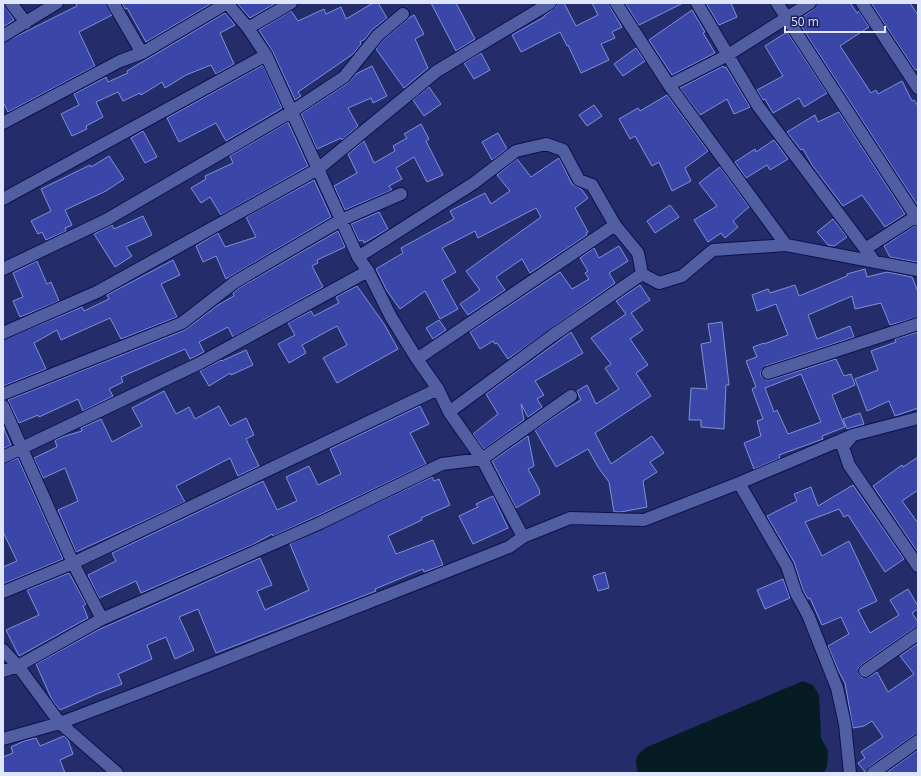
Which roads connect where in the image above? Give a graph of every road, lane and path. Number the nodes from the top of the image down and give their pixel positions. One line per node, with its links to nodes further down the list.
1 (11, 3): 14 (street)
2 (57, 3): 14 (street)
3 (113, 3): 17 (street)
4 (227, 3): 15 (street); 17 (street)
5 (291, 3): 15 (street)
6 (550, 3): 24 (street)
7 (616, 3): 20 (street)
8 (697, 3): 19 (street)
9 (777, 3): 13 (street)
10 (810, 3): 13 (street)
11 (862, 3): 21 (street)
12 (403, 14): 22 (street)
13 (787, 18): 19 (street); 27 (street)
14 (26, 22): 16 (street)
15 (248, 28): 18 (street)
16 (3, 36)
17 (142, 53): 23 (street)
18 (266, 55): 22 (street); 26 (street)
19 (728, 55): 20 (street); 31 (street)
20 (669, 85): 30 (street)
21 (918, 88)
22 (291, 112): 24 (street); 34 (street)
23 (3, 123)
24 (318, 170): 28 (street); 39 (street)
25 (402, 194): 28 (street)
26 (3, 199)
27 (917, 217): 31 (street)
28 (341, 220): 32 (street); 43 (street)
29 (615, 225): 32 (street); 37 (street); 40 (street)
30 (786, 245): 33 (street); 37 (street)
31 (865, 249): 33 (street)
32 (358, 257): 36 (street)
33 (875, 262): 35 (street)
34 (3, 269)
35 (918, 270)
36 (368, 271): 40 (street); 49 (street)
37 (642, 274): 46 (street)
38 (918, 324): 41 (street)
39 (3, 333)
40 (417, 359): 42 (street)
41 (768, 373)
42 (438, 389): 46 (street); 54 (street)
43 (3, 394)
44 (571, 396): 51 (street)
45 (3, 406): 49 (street)
46 (449, 412): 51 (street)
47 (918, 418): 48 (street)
48 (853, 435): 52 (street); 55 (street)
49 (22, 448): 50 (street); 54 (street)
50 (3, 457)
51 (482, 459): 53 (street); 57 (street)
52 (739, 483): 53 (street); 67 (street)
53 (523, 537): 63 (street)
54 (73, 563): 56 (street); 57 (street)
55 (918, 566)
56 (3, 592)
57 (102, 619): 60 (street)
58 (918, 634): 61 (street)
59 (3, 650): 60 (street)
60 (18, 666): 62 (street); 63 (street)
61 (866, 670)
62 (3, 671)
63 (60, 723): 64 (street); 66 (street)
64 (3, 739)
65 (918, 741): 68 (street)
66 (114, 772)
67 (850, 773)
68 (873, 773)

